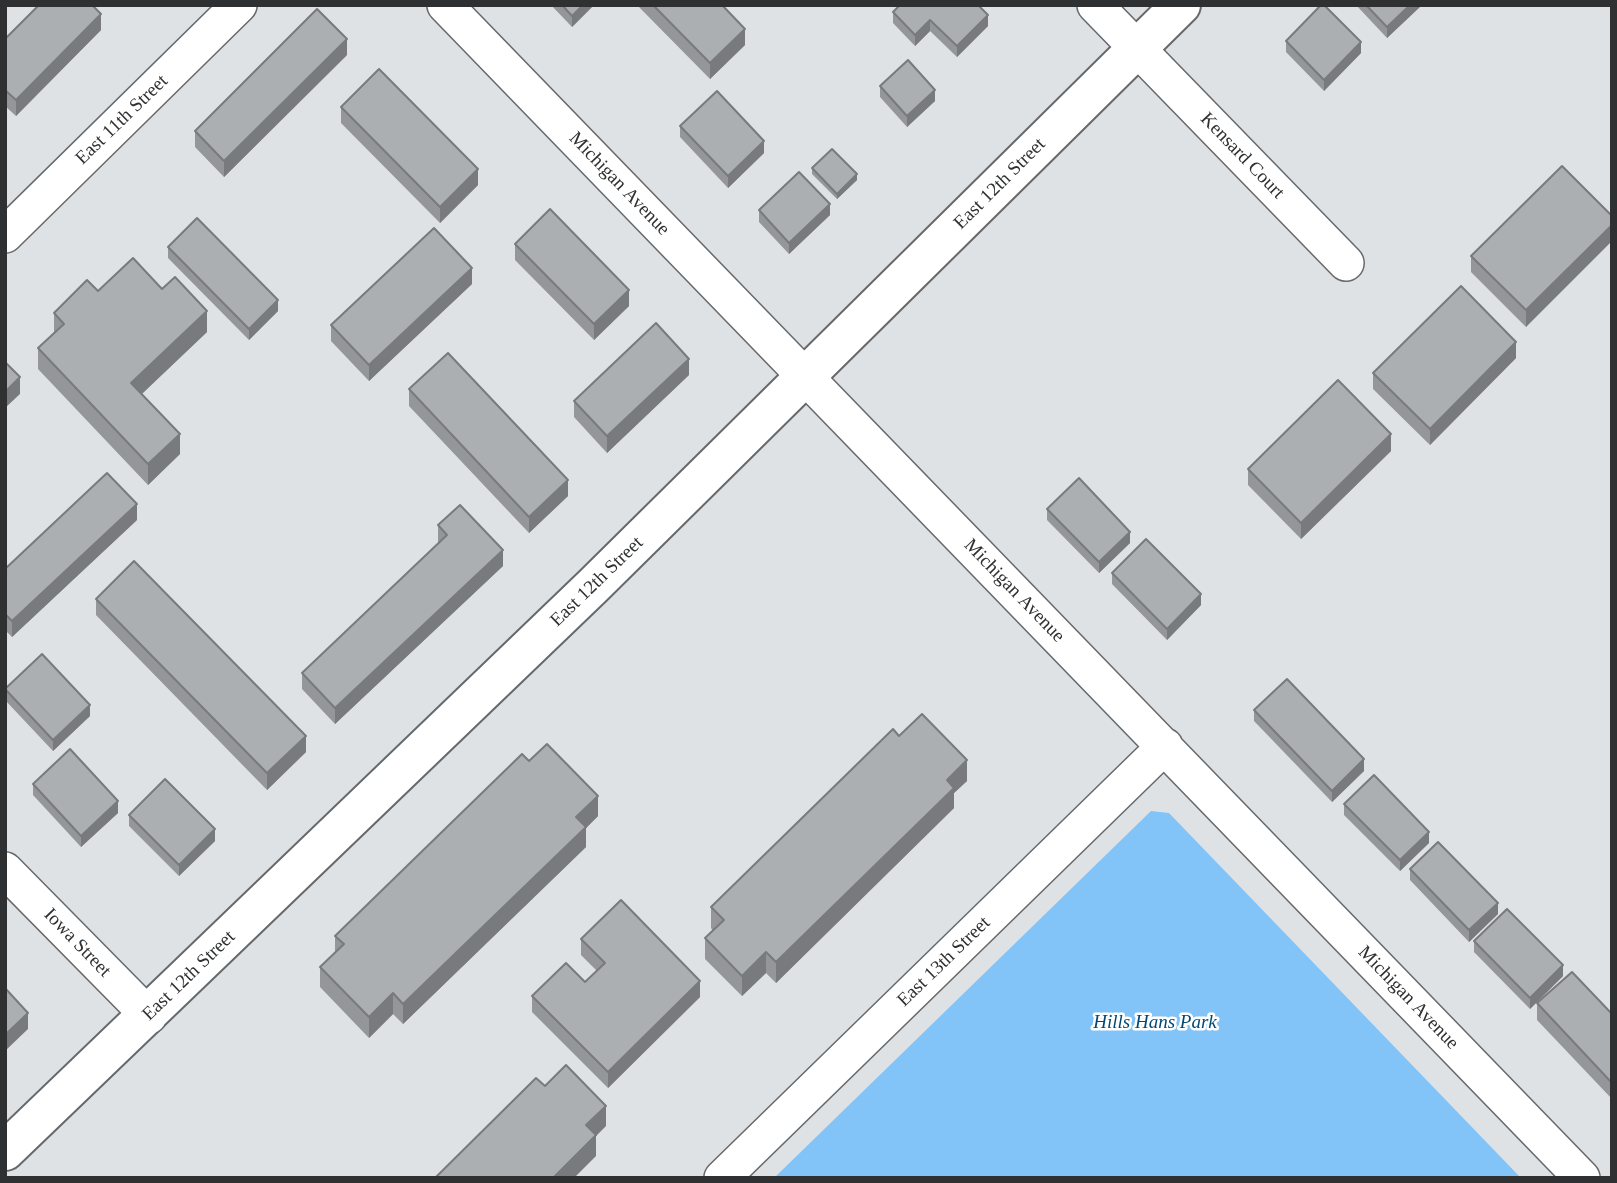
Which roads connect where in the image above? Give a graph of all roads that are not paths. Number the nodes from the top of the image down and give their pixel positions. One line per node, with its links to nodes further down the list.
1 (239, 5): 6 (street, East 11th Street)
2 (444, 5): 8 (street, Michigan Avenue)
3 (1095, 5): 5 (street, Kensard Court)
4 (1181, 5): 5 (street, East 12th Street)
5 (1137, 48): 7 (street, Kensard Court); 8 (street, East 12th Street)
6 (9, 224)
7 (1346, 263)
8 (807, 377): 9 (street, Michigan Avenue); 11 (street, East 12th Street)
9 (1165, 746): 13 (street, East 13th Street); 14 (street, Michigan Avenue)
10 (5, 870): 11 (street, Iowa Street)
11 (149, 1016): 12 (street, East 12th Street)
12 (5, 1151)
13 (722, 1178)
14 (1582, 1178)

